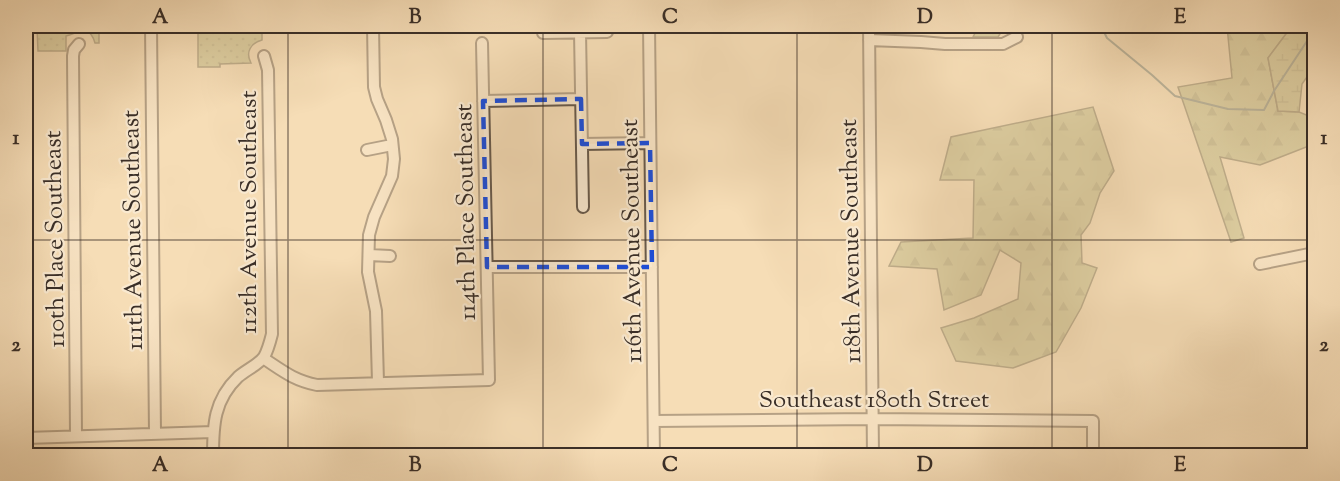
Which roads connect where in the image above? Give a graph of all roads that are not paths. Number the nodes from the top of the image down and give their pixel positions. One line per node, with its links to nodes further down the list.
1 (151, 26): 31 (street, 111th Avenue Southeast)
2 (373, 26): 17 (street)
3 (649, 26): 15 (street, 116th Avenue Southeast)
4 (869, 26): 9 (street, 118th Avenue Southeast)
5 (580, 32): 6 (street); 7 (street); 13 (street)
6 (607, 32)
7 (543, 33)
8 (1017, 37): 9 (street)
9 (869, 40): 28 (street, 118th Avenue Southeast)
10 (482, 43): 14 (street, 114th Place Southeast)
11 (79, 44): 32 (street, 110th Place Southeast)
12 (264, 56): 26 (street, 112th Avenue Southeast)
13 (581, 99): 14 (street); 16 (street)
14 (483, 101): 24 (street, 114th Place Southeast)
15 (650, 143): 16 (street); 25 (street, 116th Avenue Southeast)
16 (582, 144): 19 (street)
17 (392, 145): 18 (street); 21 (street)
18 (367, 150)
19 (583, 207)
20 (1314, 253): 23 (street)
21 (369, 255): 22 (street); 27 (street)
22 (390, 256)
23 (1260, 264)
24 (487, 267): 25 (street); 27 (street, 114th Place Southeast)
25 (652, 267): 29 (street, 116th Avenue Southeast)
26 (263, 358): 27 (street); 30 (street, 112th Avenue Southeast)
27 (378, 382)
28 (873, 419): 29 (street, Southeast 180th Street); 36 (street, 118th Avenue Southeast); 37 (street, Southeast 180th Street)
29 (654, 421): 35 (street, 116th Avenue Southeast)
30 (213, 432): 31 (street); 34 (street, 112th Avenue Southeast)
31 (155, 433): 32 (street)
32 (76, 436): 33 (street)
33 (26, 438)
34 (213, 456)
35 (654, 456)
36 (873, 456)
37 (1094, 456)

